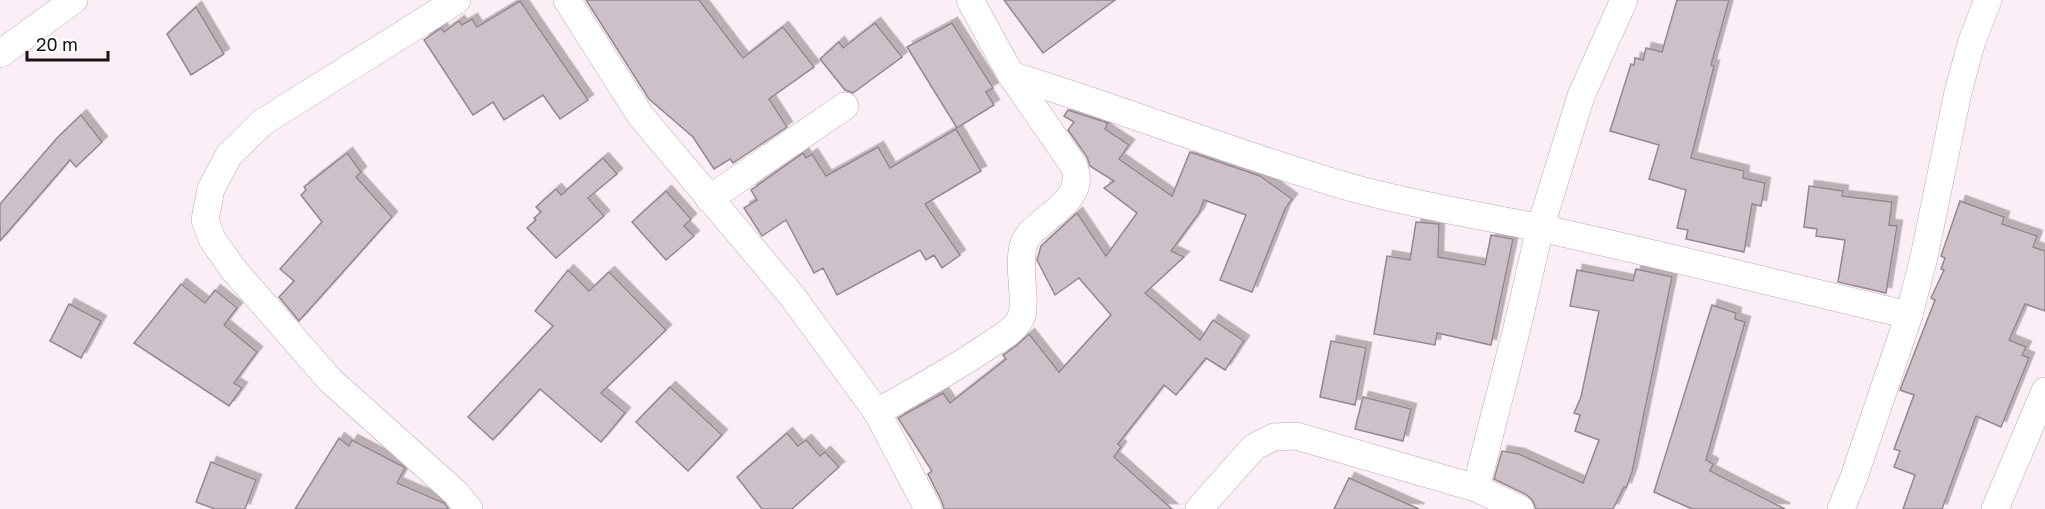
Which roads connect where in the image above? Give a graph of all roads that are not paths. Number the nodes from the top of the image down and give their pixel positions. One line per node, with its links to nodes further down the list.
1 (74, 0): 7 (street)
2 (457, 0): 16 (street)
3 (567, 0): 10 (street)
4 (970, 0): 8 (street)
5 (1624, 0): 11 (street)
6 (1988, 0): 12 (street)
7 (0, 54)
8 (1011, 75): 11 (street); 14 (street)
9 (845, 106): 10 (street)
10 (709, 199): 14 (street)
11 (1540, 228): 12 (street); 15 (street)
12 (1909, 315): 20 (street)
13 (2045, 391): 21 (street)
14 (877, 412): 17 (street)
15 (1476, 488): 18 (street); 19 (street)
16 (469, 509)
17 (928, 509)
18 (1199, 509)
19 (1520, 509)
20 (1841, 509)
21 (1995, 509)

